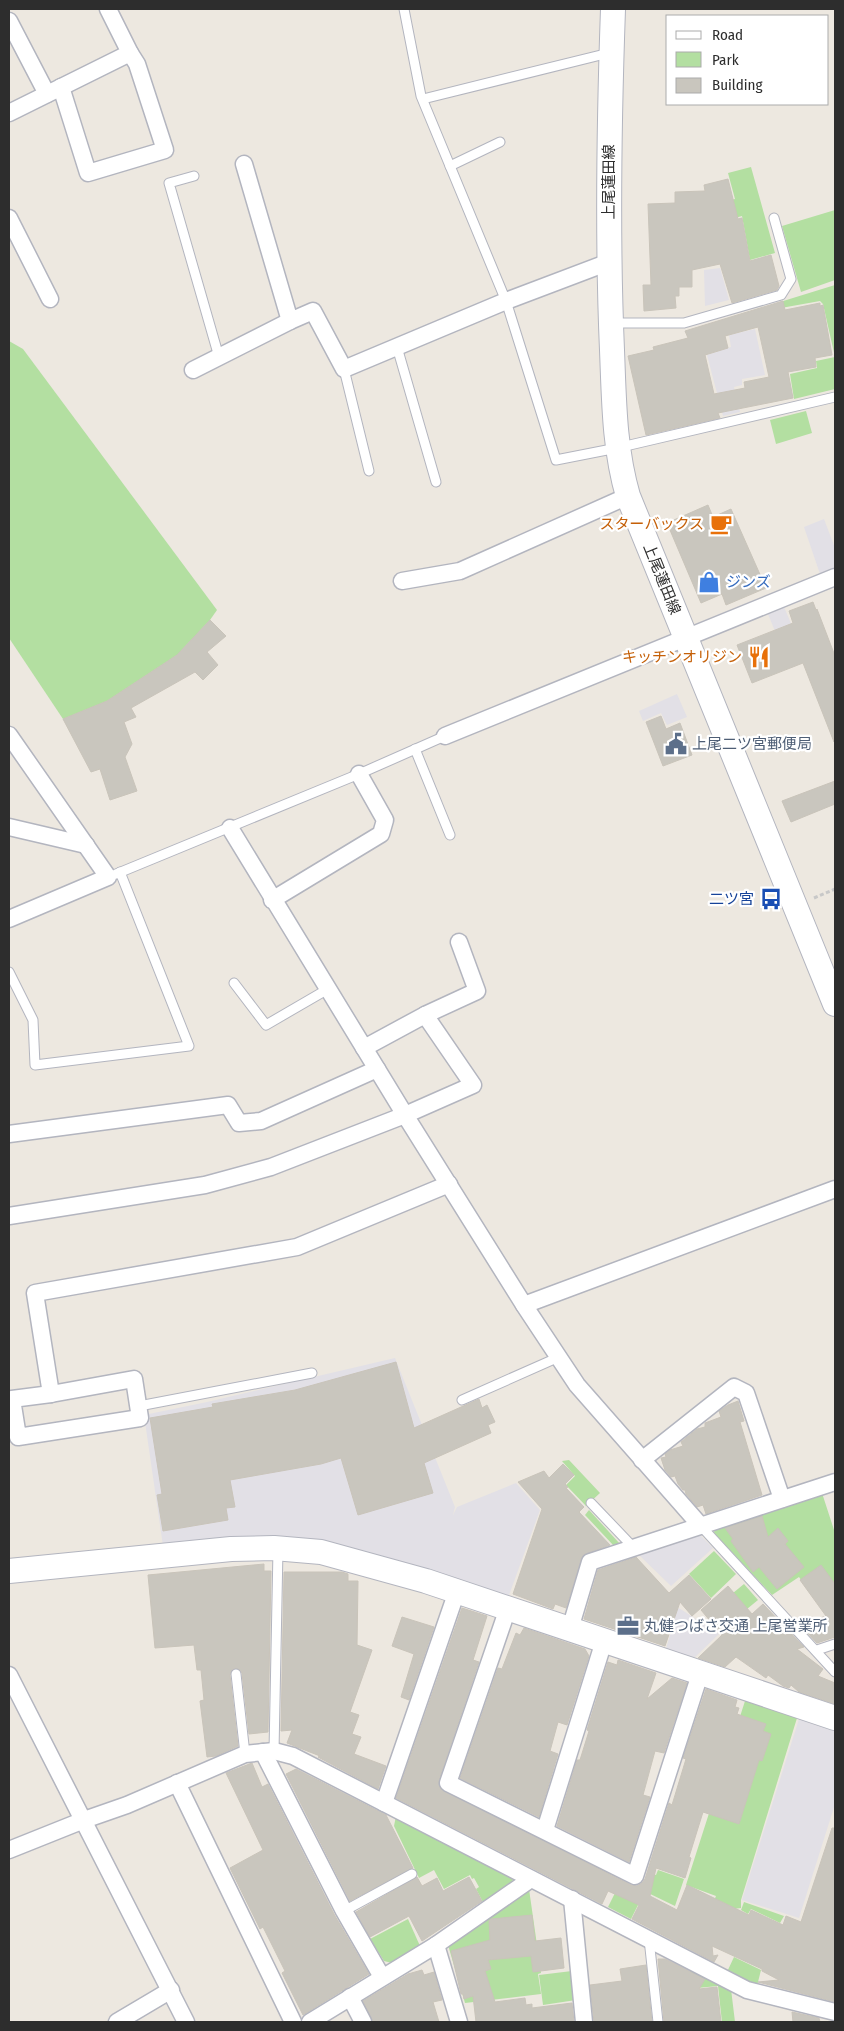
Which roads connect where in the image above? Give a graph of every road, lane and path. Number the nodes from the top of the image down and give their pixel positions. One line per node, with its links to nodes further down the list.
1 (108, 9): 5 (street)
2 (404, 9): 8 (lane)
3 (613, 9): 6 (main road, 上尾蓮田線)
4 (9, 21): 7 (street)
5 (130, 52): 7 (street); 7 (street)
6 (612, 53): 8 (lane); 16 (main road, 上尾蓮田線)
7 (54, 91): 9 (street)
8 (423, 99): 12 (lane)
9 (9, 113)
10 (500, 142): 12 (lane)
11 (244, 164): 19 (street)
12 (450, 166): 18 (lane)
13 (194, 176): 22 (lane)
14 (9, 218): 17 (street)
15 (774, 218): 20 (lane)
16 (609, 262): 18 (street); 20 (main road, 上尾蓮田線)
17 (50, 299)
18 (506, 301): 21 (street); 26 (lane)
19 (290, 321): 22 (street); 23 (street)
20 (611, 323): 26 (main road, 上尾蓮田線)
21 (397, 347): 23 (street); 28 (lane)
22 (219, 356): 24 (street)
23 (344, 369): 27 (lane)
24 (193, 370)
25 (835, 397): 26 (lane)
26 (617, 448): 29 (main road, 上尾蓮田線)
27 (369, 471)
28 (436, 482)
29 (628, 496): 31 (street); 32 (main road, 上尾蓮田線)
30 (835, 578): 32 (street)
31 (402, 581)
32 (686, 638): 34 (street); 46 (main road, 上尾蓮田線)
33 (9, 735): 40 (street)
34 (445, 736): 35 (lane)
35 (415, 749): 36 (lane); 39 (lane)
36 (359, 774): 38 (lane); 42 (street)
37 (9, 827): 40 (street)
38 (230, 828): 41 (lane); 42 (street)
39 (450, 835)
40 (86, 845): 41 (street)
41 (114, 874): 43 (street); 45 (lane)
42 (272, 900): 48 (street)
43 (9, 918)
44 (459, 942): 50 (street)
45 (9, 972)
46 (830, 978): 49 (main road, 上尾蓮田線)
47 (234, 983): 48 (lane)
48 (328, 988): 51 (street)
49 (835, 1004)
50 (425, 1015): 51 (street); 53 (street)
51 (364, 1048): 52 (street)
52 (377, 1069): 53 (street); 54 (street)
53 (405, 1115): 55 (street); 57 (street)
54 (9, 1134)
55 (449, 1184): 58 (street); 61 (street)
56 (835, 1189): 58 (street)
57 (9, 1216)
58 (524, 1305): 59 (street)
59 (559, 1357): 63 (lane); 65 (street)
60 (312, 1373): 64 (lane)
61 (52, 1394): 62 (street); 64 (street)
62 (10, 1400): 64 (street)
63 (462, 1400)
64 (138, 1406)
65 (642, 1460): 67 (street); 69 (street)
66 (835, 1482): 67 (street)
67 (782, 1499): 69 (street)
68 (591, 1502): 70 (lane)
69 (700, 1525): 70 (street); 78 (lane)
70 (633, 1547): 75 (street)
71 (278, 1548): 72 (main road); 73 (main road); 84 (lane)
72 (9, 1571)
73 (457, 1591): 74 (main road); 87 (street)
74 (508, 1608): 75 (main road); 89 (street)
75 (570, 1629): 76 (main road)
76 (604, 1640): 81 (main road); 89 (street)
77 (835, 1644): 78 (lane)
78 (817, 1650): 79 (lane)
79 (835, 1672)
80 (236, 1674): 85 (lane)
81 (700, 1674): 83 (main road); 89 (street)
82 (9, 1675): 88 (street)
83 (835, 1718)
84 (269, 1752): 85 (street); 87 (street); 94 (street)
85 (245, 1754): 86 (street)
86 (177, 1782): 88 (street); 103 (street)
87 (384, 1803): 92 (street)
88 (84, 1820): 90 (street); 98 (street)
89 (545, 1830)
90 (9, 1850)
91 (412, 1874): 94 (lane)
92 (531, 1879): 93 (street); 96 (street)
93 (572, 1900): 95 (street); 107 (street)
94 (344, 1911): 97 (street)
95 (649, 1940): 100 (street); 108 (lane)
96 (436, 1945): 97 (street); 106 (street)
97 (382, 1977): 99 (street)
98 (171, 1990): 101 (street); 102 (street)
99 (350, 1997): 104 (street); 105 (street)
100 (835, 2012)
101 (117, 2022)
102 (186, 2022)
103 (293, 2022)
104 (310, 2022)
105 (363, 2022)
106 (459, 2022)
107 (584, 2022)
108 (658, 2022)

